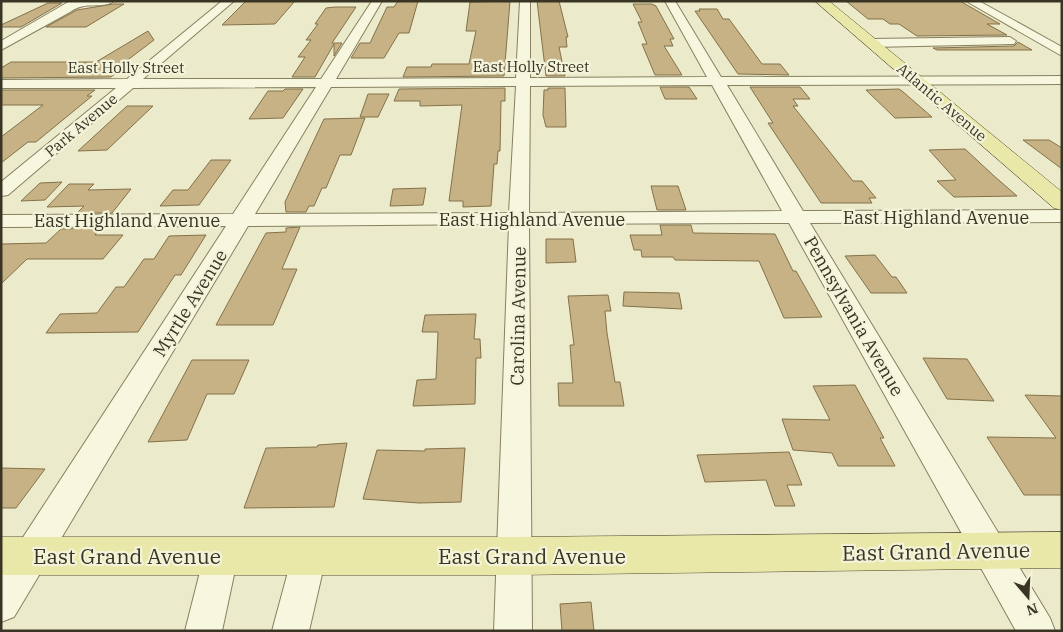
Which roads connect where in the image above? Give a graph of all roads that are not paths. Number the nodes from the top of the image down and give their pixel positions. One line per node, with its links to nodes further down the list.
1 (109, 1): 8 (street)
2 (229, 1): 19 (street, Park Avenue)
3 (377, 1): 17 (street, Myrtle Avenue)
4 (525, 1): 15 (street, Carolina Avenue)
5 (670, 1): 16 (street, Pennsylvania Avenue)
6 (821, 1): 10 (main road, Atlantic Avenue)
7 (971, 1): 12 (street)
8 (77, 2): 11 (street)
9 (1010, 41): 10 (street)
10 (871, 42): 14 (main road, Atlantic Avenue)
11 (1, 46)
12 (1062, 52)
13 (1062, 80): 14 (street, East Holly Street)
14 (916, 81): 16 (street, East Holly Street); 21 (main road, Atlantic Avenue)
15 (523, 82): 16 (street, East Holly Street); 17 (street, East Holly Street); 24 (street, Carolina Avenue)
16 (718, 82): 23 (street, Pennsylvania Avenue)
17 (325, 83): 19 (street, East Holly Street); 26 (street, Myrtle Avenue)
18 (1, 84): 19 (street, East Holly Street)
19 (131, 84): 20 (street, Park Avenue)
20 (1, 192)
21 (1062, 203)
22 (1062, 216): 23 (street, East Highland Avenue)
23 (798, 218): 24 (street, East Highland Avenue); 27 (street, Pennsylvania Avenue)
24 (519, 219): 26 (street, East Highland Avenue); 31 (street, Carolina Avenue)
25 (1, 220): 26 (street, East Highland Avenue)
26 (242, 220): 29 (street, Myrtle Avenue)
27 (990, 550): 28 (main road, East Grand Avenue); 31 (main road, East Grand Avenue); 37 (street, Pennsylvania Avenue)
28 (1062, 550)
29 (16, 556): 30 (main road, East Grand Avenue); 33 (street, Myrtle Avenue)
30 (221, 556): 32 (main road, East Grand Avenue); 34 (street)
31 (514, 556): 32 (main road, East Grand Avenue); 36 (street, Carolina Avenue)
32 (309, 557): 35 (street)
33 (1, 604)
34 (203, 631)
35 (290, 631)
36 (513, 631)
37 (1037, 631)

